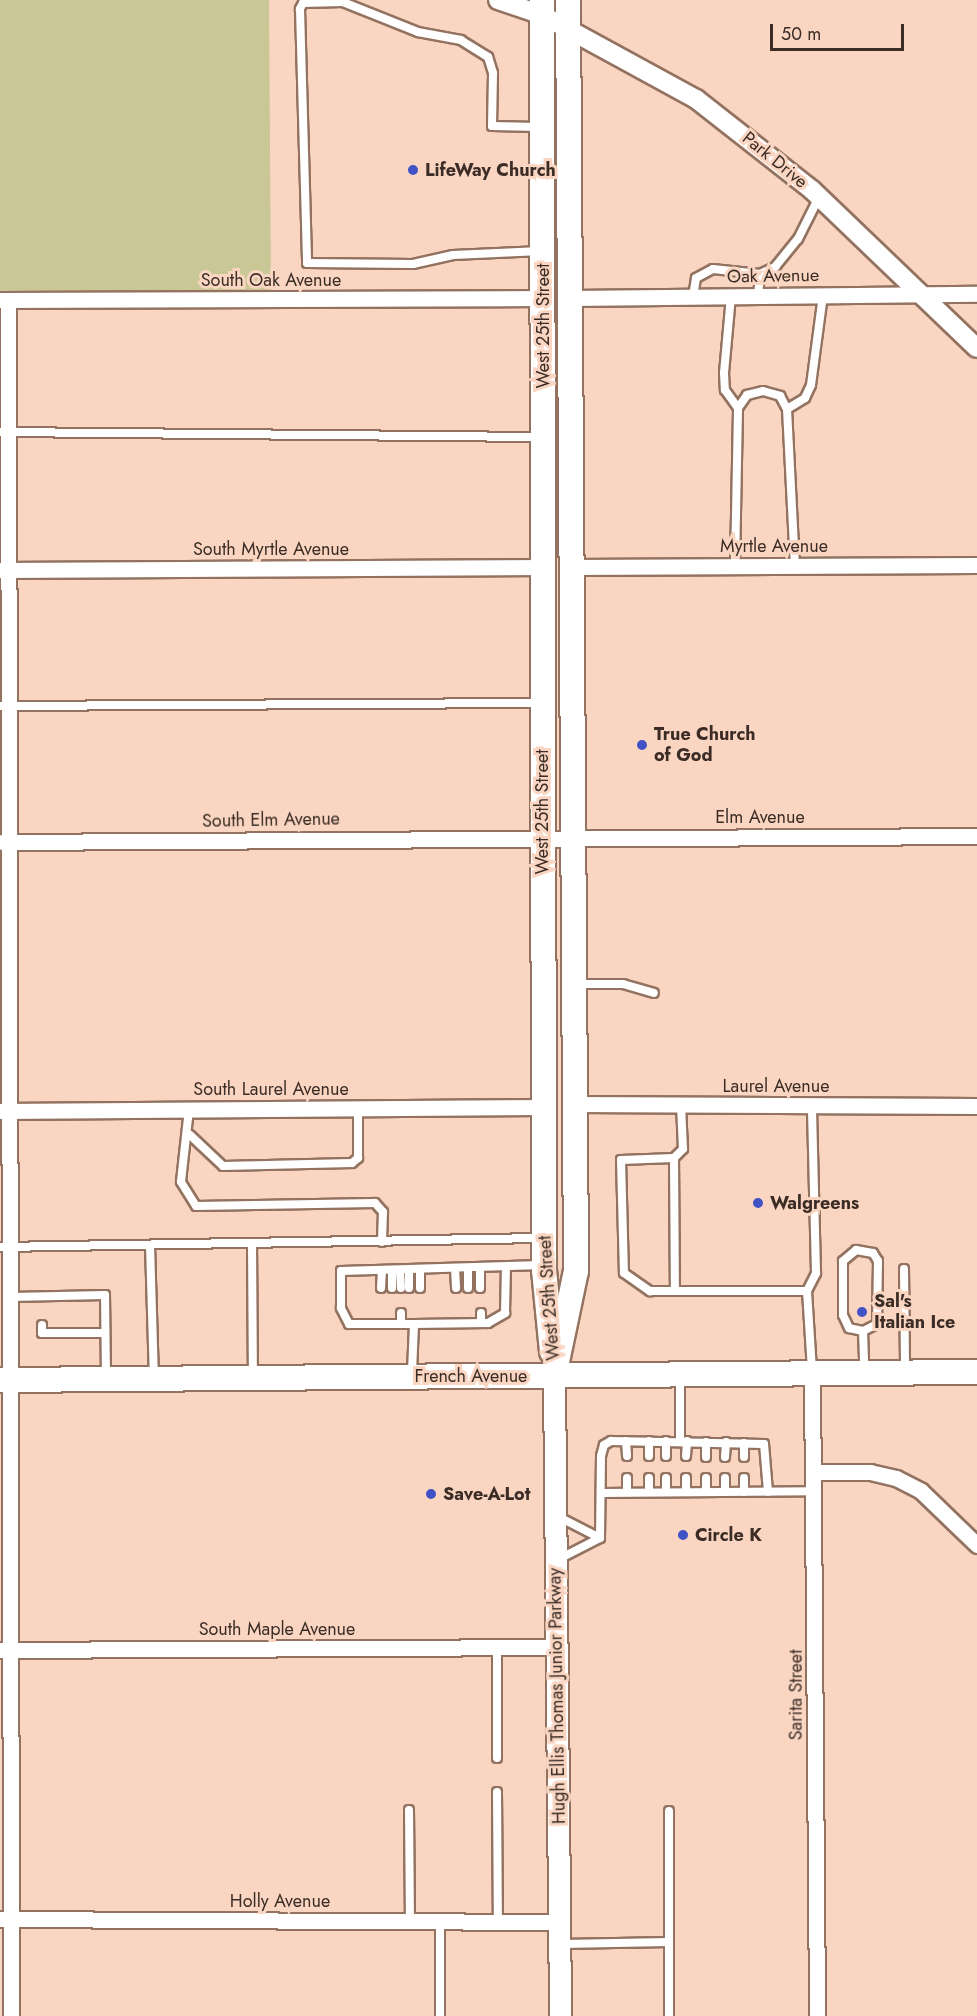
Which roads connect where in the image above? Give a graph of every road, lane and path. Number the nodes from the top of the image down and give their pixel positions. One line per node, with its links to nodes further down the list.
1 (498, 0): 4 (street, Park Drive)
2 (568, 0): 5 (main road, West 25th Street)
3 (344, 1): 6 (lane); 8 (lane)
4 (542, 8): 5 (street, Park Drive); 6 (main road, West 25th Street)
5 (568, 28): 7 (street, Park Drive); 17 (main road, West 25th Street)
6 (541, 127): 8 (main road, West 25th Street)
7 (819, 197): 9 (lane); 10 (street, Park Drive)
8 (542, 252): 16 (main road, West 25th Street)
9 (760, 274): 14 (lane); 15 (lane)
10 (919, 294): 11 (street, Oak Avenue); 12 (street, Oak Avenue); 19 (street, Park Drive)
11 (977, 294)
12 (823, 295): 14 (street, Oak Avenue); 21 (lane)
13 (730, 296): 14 (street, Oak Avenue); 15 (street, Oak Avenue); 20 (lane)
14 (758, 296)
15 (693, 297): 17 (street, Oak Avenue)
16 (543, 298): 18 (street, South Oak Avenue); 23 (main road, West 25th Street)
17 (570, 298): 28 (main road, West 25th Street)
18 (4, 300): 22 (street)
19 (977, 348)
20 (738, 408): 21 (lane); 25 (lane)
21 (787, 410): 26 (lane)
22 (4, 432): 23 (lane); 29 (street)
23 (543, 437): 27 (main road, West 25th Street); 28 (main road)
24 (977, 565): 26 (street, Myrtle Avenue)
25 (735, 566): 26 (street, Myrtle Avenue); 28 (street, Myrtle Avenue)
26 (795, 566)
27 (543, 567): 29 (street, South Myrtle Avenue); 30 (main road, West 25th Street)
28 (572, 567): 33 (main road, West 25th Street)
29 (4, 570): 31 (street)
30 (542, 703): 31 (lane); 32 (main road, West 25th Street)
31 (5, 706): 35 (street)
32 (542, 837): 33 (street, Elm Avenue); 35 (street, South Elm Avenue); 43 (main road, West 25th Street)
33 (573, 837): 34 (street, Elm Avenue); 37 (main road, West 25th Street)
34 (977, 837)
35 (5, 842): 36 (street)
36 (5, 974): 46 (street)
37 (574, 984): 38 (lane); 39 (main road, West 25th Street)
38 (654, 993)
39 (575, 1104): 40 (street, Laurel Avenue); 94 (main road, West 25th Street)
40 (681, 1105): 41 (street, Laurel Avenue); 48 (lane)
41 (812, 1105): 42 (street, Laurel Avenue); 69 (lane)
42 (977, 1106)
43 (543, 1107): 44 (street, South Laurel Avenue); 49 (main road, West 25th Street)
44 (358, 1108): 45 (street, South Laurel Avenue); 47 (lane)
45 (189, 1109): 46 (street, South Laurel Avenue); 47 (lane)
46 (5, 1111): 53 (street)
47 (190, 1135): 50 (lane)
48 (674, 1158): 68 (lane); 68 (lane)
49 (544, 1238): 50 (lane); 54 (main road, West 25th Street)
50 (382, 1242): 51 (lane)
51 (252, 1243): 52 (lane); 96 (lane)
52 (150, 1245): 53 (lane); 98 (lane)
53 (5, 1246): 70 (street)
54 (544, 1265): 55 (lane); 94 (main road, West 25th Street)
55 (507, 1267): 58 (lane); 80 (lane)
56 (455, 1268): 57 (lane); 61 (lane); 65 (lane)
57 (468, 1268): 58 (lane); 66 (lane)
58 (480, 1268): 67 (lane)
59 (904, 1269): 90 (lane)
60 (400, 1270): 60 (lane); 61 (lane); 62 (lane)
61 (420, 1270): 64 (lane)
62 (382, 1271): 63 (lane); 81 (lane)
63 (381, 1288)
64 (420, 1288)
65 (456, 1288)
66 (468, 1288)
67 (480, 1288)
68 (675, 1291): 69 (lane)
69 (807, 1291): 91 (lane)
70 (11, 1297): 88 (lane); 99 (street)
71 (370, 1313): 81 (lane)
72 (382, 1313): 82 (lane)
73 (392, 1313): 83 (lane)
74 (405, 1313): 84 (lane)
75 (419, 1313): 84 (lane)
76 (456, 1313): 85 (lane)
77 (469, 1313): 79 (lane)
78 (481, 1313): 80 (lane)
79 (469, 1323): 80 (lane); 85 (lane)
80 (481, 1323)
81 (370, 1324): 82 (lane)
82 (382, 1324): 83 (lane)
83 (392, 1324): 84 (lane)
84 (411, 1324): 85 (lane); 95 (lane)
85 (456, 1324)
86 (42, 1325): 88 (lane)
87 (863, 1331): 87 (lane); 92 (lane)
88 (105, 1333): 97 (lane)
89 (977, 1372): 90 (main road, French Avenue)
90 (905, 1373): 92 (main road, French Avenue)
91 (812, 1374): 92 (main road, French Avenue); 93 (main road, French Avenue); 114 (street, Sarita Street)
92 (864, 1374)
93 (680, 1375): 94 (main road, French Avenue); 102 (lane)
94 (555, 1376): 95 (main road, French Avenue); 133 (main road, Hugh Ellis Thomas Junior Parkway)
95 (411, 1377): 96 (main road, French Avenue)
96 (253, 1378): 98 (main road, French Avenue)
97 (106, 1379): 98 (main road, French Avenue); 99 (main road, French Avenue)
98 (154, 1379)
99 (6, 1380): 115 (street)
100 (649, 1441): 101 (lane); 103 (lane); 108 (lane)
101 (666, 1441): 102 (lane); 109 (lane)
102 (683, 1441): 104 (lane); 110 (lane)
103 (626, 1442): 107 (lane); 132 (lane)
104 (706, 1442): 105 (lane); 111 (lane)
105 (726, 1442): 106 (lane); 112 (lane)
106 (744, 1443): 113 (lane); 131 (lane)
107 (627, 1456)
108 (649, 1456)
109 (666, 1456)
110 (686, 1456)
111 (706, 1457)
112 (726, 1457)
113 (744, 1457)
114 (815, 1472): 123 (street, Sarita Street); 135 (street)
115 (6, 1478): 136 (street)
116 (627, 1478): 124 (lane)
117 (649, 1478): 125 (lane)
118 (666, 1478): 126 (lane)
119 (686, 1478): 127 (lane)
120 (706, 1478): 128 (lane)
121 (725, 1478): 129 (lane)
122 (744, 1478): 130 (lane)
123 (815, 1491): 131 (lane); 157 (street, Sarita Street)
124 (627, 1492): 125 (lane); 132 (lane)
125 (649, 1492): 126 (lane)
126 (666, 1492): 127 (lane)
127 (686, 1492): 128 (lane)
128 (706, 1492): 129 (lane)
129 (725, 1492): 130 (lane)
130 (744, 1492): 131 (lane)
131 (768, 1492)
132 (602, 1493): 134 (lane)
133 (555, 1515): 134 (lane); 137 (main road, Hugh Ellis Thomas Junior Parkway)
134 (600, 1538): 137 (lane)
135 (976, 1542)
136 (6, 1548): 138 (street)
137 (555, 1561): 140 (main road, Hugh Ellis Thomas Junior Parkway)
138 (6, 1599): 141 (street)
139 (497, 1647): 140 (street, South Maple Avenue); 141 (street, South Maple Avenue); 142 (lane)
140 (555, 1647): 150 (main road, Hugh Ellis Thomas Junior Parkway)
141 (6, 1649): 146 (street)
142 (497, 1758)
143 (497, 1792): 149 (lane)
144 (409, 1810): 147 (lane)
145 (669, 1811): 151 (lane)
146 (5, 1919): 147 (street, Holly Avenue); 153 (street)
147 (410, 1921): 148 (street, Holly Avenue)
148 (440, 1921): 149 (street, Holly Avenue); 154 (lane)
149 (498, 1921): 150 (street, Holly Avenue)
150 (560, 1922): 152 (main road, Hugh Ellis Thomas Junior Parkway)
151 (669, 1942): 152 (lane); 156 (lane)
152 (560, 1944): 155 (main road, Hugh Ellis Thomas Junior Parkway)
153 (11, 2016)
154 (440, 2016)
155 (560, 2016)
156 (669, 2016)
157 (817, 2016)

